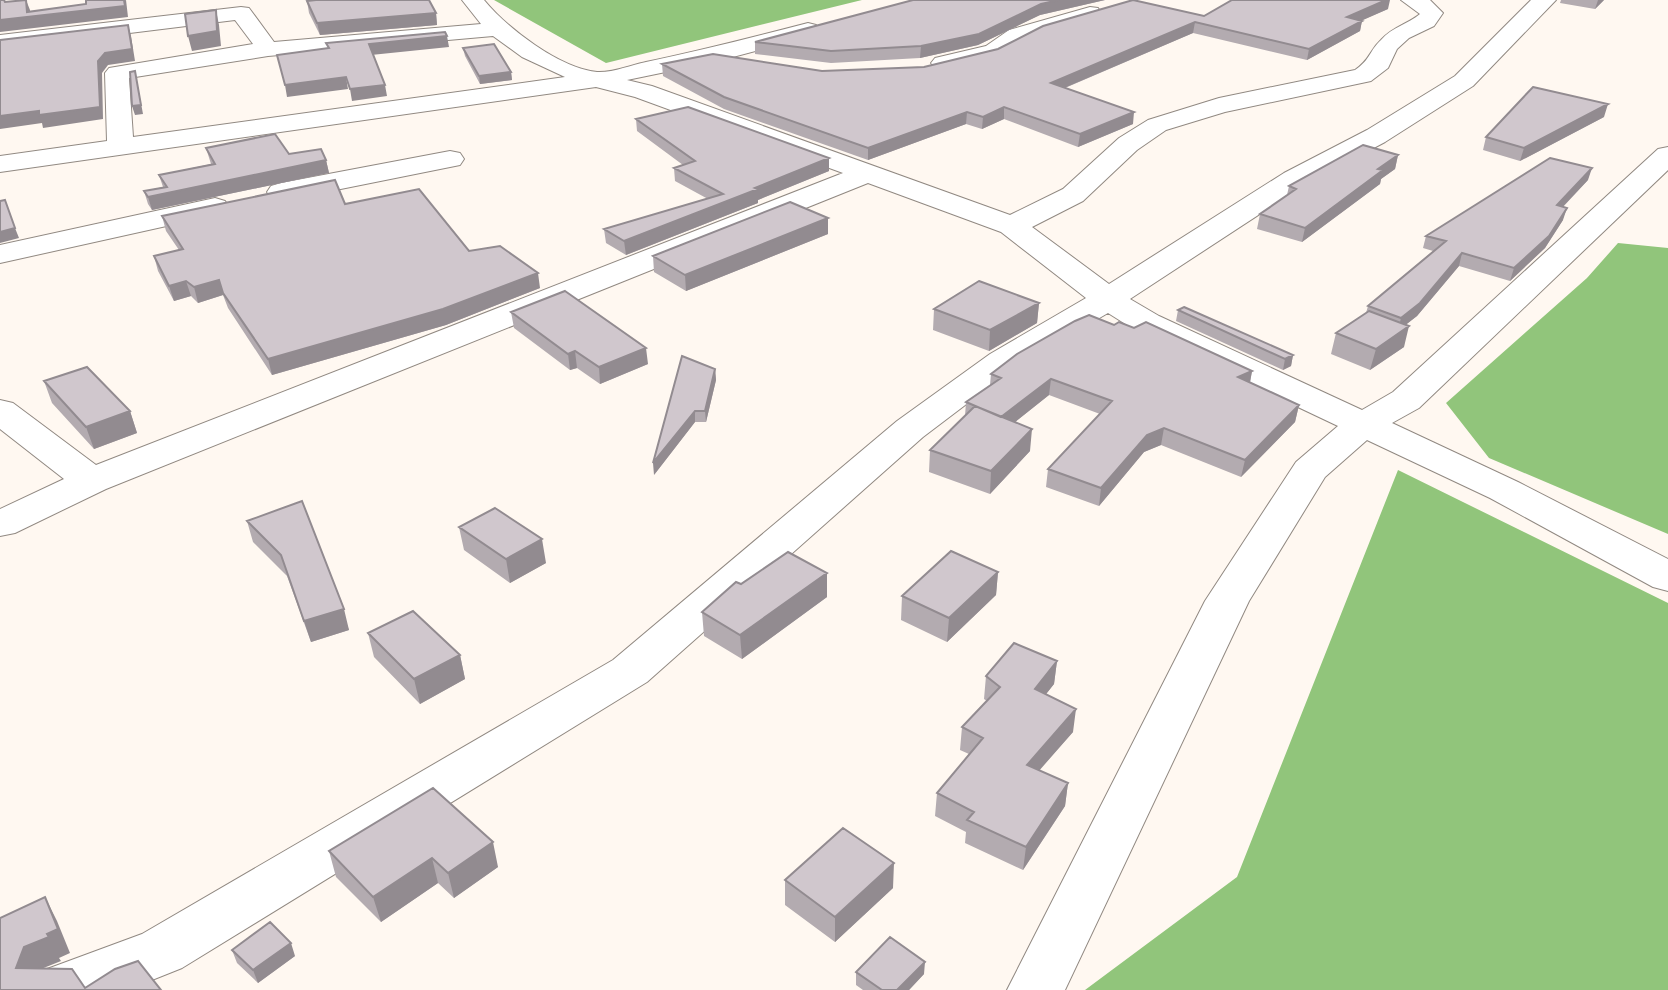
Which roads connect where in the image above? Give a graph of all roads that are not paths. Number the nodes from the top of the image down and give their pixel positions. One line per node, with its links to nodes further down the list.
1 (473, 0): 6 (street)
2 (1412, 0): 18 (street)
3 (1545, 0): 20 (street)
4 (1113, 7): 11 (street)
5 (831, 24): 9 (street)
6 (499, 29): 8 (street); 12 (street)
7 (0, 42): 8 (street)
8 (268, 49): 13 (street)
9 (714, 55): 10 (street); 12 (street)
10 (764, 67)
11 (926, 67)
12 (593, 80): 13 (street); 17 (street)
13 (120, 147): 16 (street)
14 (1668, 155): 22 (street)
15 (450, 159): 19 (street)
16 (0, 164)
17 (866, 174): 18 (street); 23 (street)
18 (1012, 226): 20 (street)
19 (0, 254)
20 (1108, 299): 22 (street); 26 (street)
21 (0, 411): 23 (street)
22 (1363, 424): 25 (street); 27 (street)
23 (92, 481): 24 (street)
24 (0, 524)
25 (1668, 577)
26 (60, 990)
27 (1036, 990)

